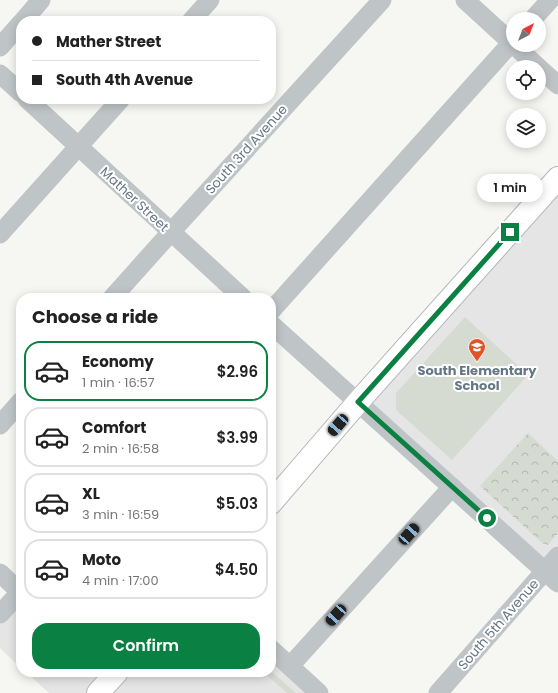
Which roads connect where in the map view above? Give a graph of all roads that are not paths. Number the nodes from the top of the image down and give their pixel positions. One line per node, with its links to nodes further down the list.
1 (41, 0): 7 (street)
2 (210, 0): 8 (street)
3 (382, 0): 23 (street, South 3rd Avenue)
4 (465, 0): 10 (street)
5 (550, 0): 6 (street)
6 (539, 12)
7 (27, 16)
8 (196, 16)
9 (16, 29): 11 (street)
10 (506, 37)
11 (0, 47)
12 (506, 51): 27 (street)
13 (523, 52): 14 (street)
14 (531, 60)
15 (0, 74): 18 (street)
16 (546, 74): 17 (street)
17 (558, 85)
18 (16, 89)
19 (32, 104): 21 (street, Mather Street)
20 (116, 104): 21 (street)
21 (78, 146): 23 (street, Mather Street); 24 (street)
22 (558, 178): 29 (main road)
23 (170, 232): 25 (street, South 3rd Avenue); 26 (street, Mather Street)
24 (0, 234)
25 (116, 293)
26 (237, 293)
27 (276, 305)
28 (276, 328): 29 (street)
29 (358, 402): 32 (street); 33 (main road)
30 (16, 407): 31 (street)
31 (0, 425)
32 (452, 487): 36 (street); 41 (street)
33 (276, 497)
34 (558, 556): 36 (street, South 5th Avenue)
35 (0, 573): 37 (street)
36 (551, 577): 45 (street, South 5th Avenue)
37 (16, 587)
38 (16, 597): 39 (street)
39 (0, 614)
40 (276, 653): 41 (street)
41 (290, 666): 44 (street)
42 (110, 677): 43 (main road)
43 (98, 693)
44 (319, 693)
45 (438, 693)

